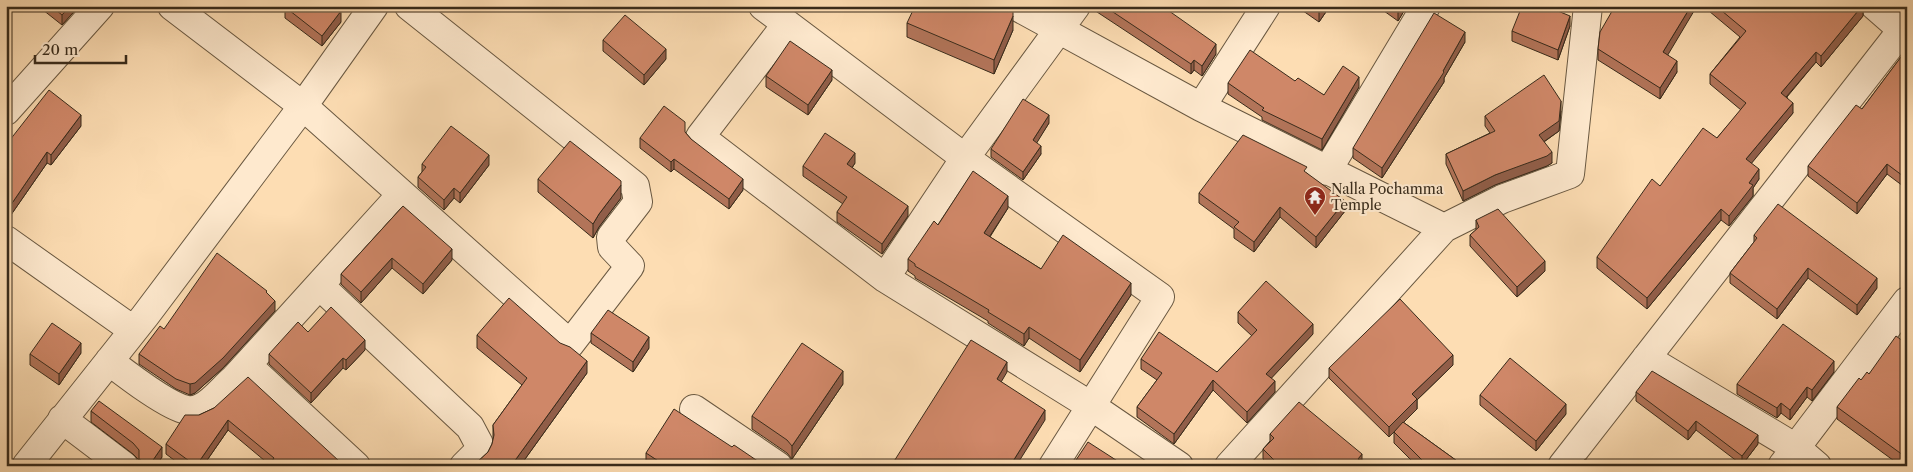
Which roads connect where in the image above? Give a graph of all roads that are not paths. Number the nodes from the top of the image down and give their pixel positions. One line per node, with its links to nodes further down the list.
1 (100, 6): 17 (street)
2 (172, 6): 15 (street)
3 (409, 6): 20 (street)
4 (763, 6): 12 (street)
5 (1016, 6): 13 (street)
6 (1076, 6): 13 (street)
7 (1266, 6): 16 (street)
8 (1426, 6): 19 (street)
9 (1588, 6): 21 (street)
10 (1875, 6): 14 (street)
11 (369, 8): 15 (street)
12 (786, 25): 18 (street); 23 (street)
13 (1060, 29): 16 (street); 18 (street)
14 (1904, 32): 27 (street)
15 (303, 106): 20 (street); 26 (street)
16 (1201, 106): 19 (street)
17 (6, 111)
18 (965, 158): 23 (street); 30 (street)
19 (1327, 171): 21 (street)
20 (401, 195): 24 (street)
21 (1444, 228): 41 (street)
22 (6, 240): 26 (street)
23 (885, 278): 30 (street)
24 (320, 286): 29 (street); 37 (street)
25 (1907, 301): 33 (street)
26 (133, 330): 28 (street)
27 (1646, 358): 33 (street); 42 (street)
28 (109, 361): 29 (street); 32 (street)
29 (247, 365): 36 (street)
30 (1091, 406): 39 (street); 40 (street)
31 (694, 409): 38 (street)
32 (62, 419): 34 (street); 35 (street)
33 (1789, 457): 43 (street)
34 (32, 464)
35 (124, 466)
36 (356, 466)
37 (464, 466)
38 (778, 466)
39 (1053, 466)
40 (1179, 466)
41 (1228, 466)
42 (1562, 466)
43 (1818, 466)

